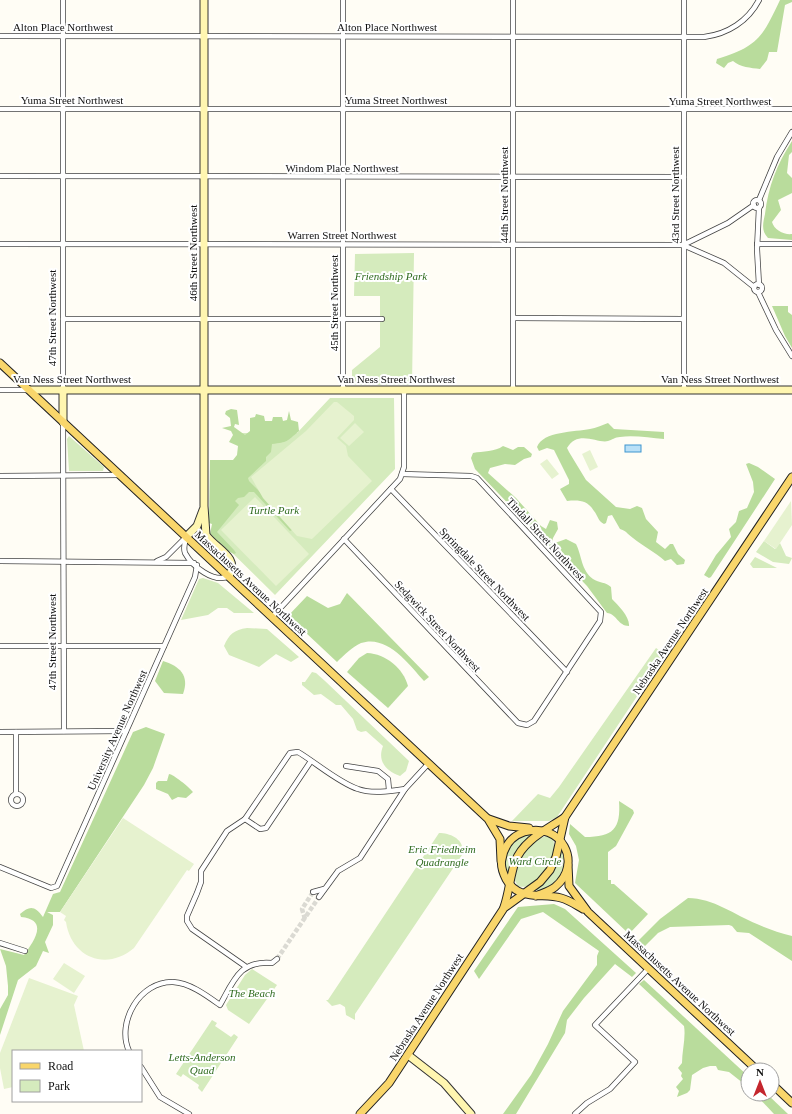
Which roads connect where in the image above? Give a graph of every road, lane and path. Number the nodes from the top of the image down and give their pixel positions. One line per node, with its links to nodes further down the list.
1 (63, 0): 8 (street, 47th Street Northwest)
2 (204, 0): 9 (street, 46th Street Northwest)
3 (343, 0): 10 (street, 45th Street Northwest)
4 (513, 0): 11 (street, 44th Street Northwest)
5 (684, 0): 12 (street, 43rd Street Northwest)
6 (759, 0): 12 (street, Alton Place Northwest)
7 (0, 36): 8 (street, Alton Place Northwest)
8 (63, 36): 9 (street, Alton Place Northwest); 14 (street, 47th Street Northwest)
9 (204, 36): 10 (street, Alton Place Northwest); 15 (street, 46th Street Northwest)
10 (343, 36): 11 (street, Alton Place Northwest); 16 (street, 45th Street Northwest)
11 (513, 37): 12 (street, Alton Place Northwest); 17 (street, 44th Street Northwest)
12 (684, 37): 18 (street, 43rd Street Northwest)
13 (0, 109): 14 (street, Yuma Street Northwest)
14 (63, 109): 15 (street, Yuma Street Northwest); 22 (street, 47th Street Northwest)
15 (204, 109): 16 (street, Yuma Street Northwest); 23 (street, 46th Street Northwest)
16 (343, 109): 17 (street, Yuma Street Northwest); 24 (street, 45th Street Northwest)
17 (513, 109): 18 (street, Yuma Street Northwest); 25 (street, 44th Street Northwest)
18 (684, 110): 19 (street, Yuma Street Northwest); 26 (street, 43rd Street Northwest)
19 (792, 110)
20 (792, 132): 27 (street)
21 (0, 176): 22 (street, Windom Place Northwest)
22 (63, 176): 23 (street, Windom Place Northwest); 31 (street, 47th Street Northwest)
23 (204, 177): 24 (street, Windom Place Northwest); 32 (street, 46th Street Northwest)
24 (343, 177): 25 (street, Windom Place Northwest); 33 (street, 45th Street Northwest)
25 (514, 177): 26 (street, Windom Place Northwest); 34 (street, 44th Street Northwest)
26 (684, 177): 35 (street, 43rd Street Northwest)
27 (759, 200): 28 (street, Warren Street Northwest); 29 (street)
28 (754, 205): 29 (street); 35 (street, Warren Street Northwest)
29 (758, 208): 36 (street)
30 (0, 244): 31 (street, Warren Street Northwest)
31 (63, 244): 32 (street, Warren Street Northwest); 45 (street, 47th Street Northwest)
32 (204, 244): 33 (street, Warren Street Northwest); 41 (street, 46th Street Northwest)
33 (343, 244): 34 (street, Warren Street Northwest); 42 (street, 45th Street Northwest)
34 (514, 244): 35 (street, Warren Street Northwest); 44 (street, 44th Street Northwest)
35 (683, 244): 39 (street, Warren Street Northwest); 46 (street, 43rd Street Northwest)
36 (757, 244): 37 (street); 38 (street)
37 (792, 244)
38 (759, 285): 39 (street); 40 (street)
39 (754, 287): 40 (street, Warren Street Northwest)
40 (758, 292): 47 (street, Warren Street Northwest)
41 (204, 318): 42 (street); 45 (street); 52 (street, 46th Street Northwest)
42 (343, 318): 43 (street); 53 (street, 45th Street Northwest)
43 (382, 318)
44 (514, 318): 46 (street); 55 (street, 44th Street Northwest)
45 (63, 319): 51 (street, 47th Street Northwest)
46 (684, 319): 56 (street, 43rd Street Northwest)
47 (792, 356)
48 (0, 363): 50 (main road, Massachusetts Avenue Northwest)
49 (0, 390): 50 (street, Van Ness Street Northwest)
50 (30, 390): 51 (street, Van Ness Street Northwest); 58 (main road, Massachusetts Avenue Northwest)
51 (63, 390): 52 (street, Van Ness Street Northwest); 58 (street, 47th Street Northwest)
52 (204, 390): 53 (street, Van Ness Street Northwest); 65 (street, 46th Street Northwest)
53 (343, 390): 54 (street, Van Ness Street Northwest)
54 (404, 390): 55 (street, Van Ness Street Northwest); 59 (street)
55 (513, 390): 56 (street, Van Ness Street Northwest)
56 (684, 390): 57 (street, Van Ness Street Northwest)
57 (792, 390)
58 (63, 422): 60 (main road, Massachusetts Avenue Northwest); 62 (street, 47th Street Northwest)
59 (402, 474): 64 (street); 79 (street, Tindall Street Northwest)
60 (121, 475): 62 (street); 66 (main road, Massachusetts Avenue Northwest)
61 (0, 476): 62 (street)
62 (63, 476): 69 (street, 47th Street Northwest)
63 (792, 478): 90 (main road, Nebraska Avenue Northwest)
64 (391, 489): 67 (street); 79 (street, Springdale Street Northwest)
65 (204, 506): 66 (street); 73 (street, 46th Street Northwest)
66 (186, 537): 70 (street); 71 (street); 73 (main road, Massachusetts Avenue Northwest)
67 (344, 539): 75 (street); 79 (street, Sedgwick Street Northwest)
68 (0, 561): 69 (street)
69 (64, 561): 70 (street); 77 (street, 47th Street Northwest)
70 (156, 561): 71 (street)
71 (195, 564): 72 (street); 74 (street, University Avenue Northwest)
72 (206, 573): 73 (street); 74 (street)
73 (229, 576): 75 (main road, Massachusetts Avenue Northwest)
74 (195, 577): 78 (street, University Avenue Northwest)
75 (272, 617): 85 (main road, Massachusetts Avenue Northwest)
76 (0, 646): 77 (street)
77 (64, 646): 78 (street); 80 (street, 47th Street Northwest)
78 (164, 646): 81 (street, University Avenue Northwest)
79 (567, 672)
80 (64, 731): 81 (street); 83 (street)
81 (126, 731): 98 (street, University Avenue Northwest)
82 (0, 732): 83 (street)
83 (16, 732): 89 (street)
84 (311, 761): 87 (street); 91 (street); 91 (street)
85 (429, 764): 88 (street); 92 (main road, Massachusetts Avenue Northwest)
86 (346, 766): 87 (street)
87 (389, 790): 88 (street)
88 (405, 790): 100 (street)
89 (16, 794)
90 (565, 817): 94 (main road, Nebraska Avenue Northwest); 95 (main road, Nebraska Avenue Northwest)
91 (245, 819): 110 (street)
92 (488, 819): 93 (main road, Massachusetts Avenue Northwest); 96 (main road, Massachusetts Avenue Northwest)
93 (538, 829): 94 (main road, Massachusetts Avenue Northwest); 96 (main road)
94 (546, 830): 95 (main road); 99 (main road, Nebraska Avenue Northwest)
95 (560, 840): 97 (main road, Massachusetts Avenue Northwest); 102 (main road, Nebraska Avenue Northwest)
96 (501, 861): 99 (main road, Massachusetts Avenue Northwest)
97 (568, 865): 103 (main road); 106 (main road, Massachusetts Avenue Northwest)
98 (0, 866)
99 (510, 885): 102 (main road); 105 (main road, Nebraska Avenue Northwest)
100 (324, 890): 101 (street); 104 (street)
101 (313, 892)
102 (523, 894): 103 (main road, Massachusetts Avenue Northwest); 105 (main road, Nebraska Avenue Northwest)
103 (536, 896): 106 (main road, Massachusetts Avenue Northwest)
104 (319, 897)
105 (504, 908): 113 (main road, Nebraska Avenue Northwest)
106 (588, 912): 111 (main road, Massachusetts Avenue Northwest)
107 (0, 943): 108 (street)
108 (25, 951)
109 (277, 959): 110 (street)
110 (246, 966): 112 (street)
111 (648, 969): 114 (main road, Massachusetts Avenue Northwest); 121 (street)
112 (129, 1050)
113 (408, 1055): 119 (main road, Nebraska Avenue Northwest); 120 (street)
114 (748, 1062)
115 (142, 1069): 118 (street)
116 (780, 1092): 117 (main road)
117 (792, 1103)
118 (189, 1114)
119 (360, 1114)
120 (471, 1114)
121 (575, 1114)

